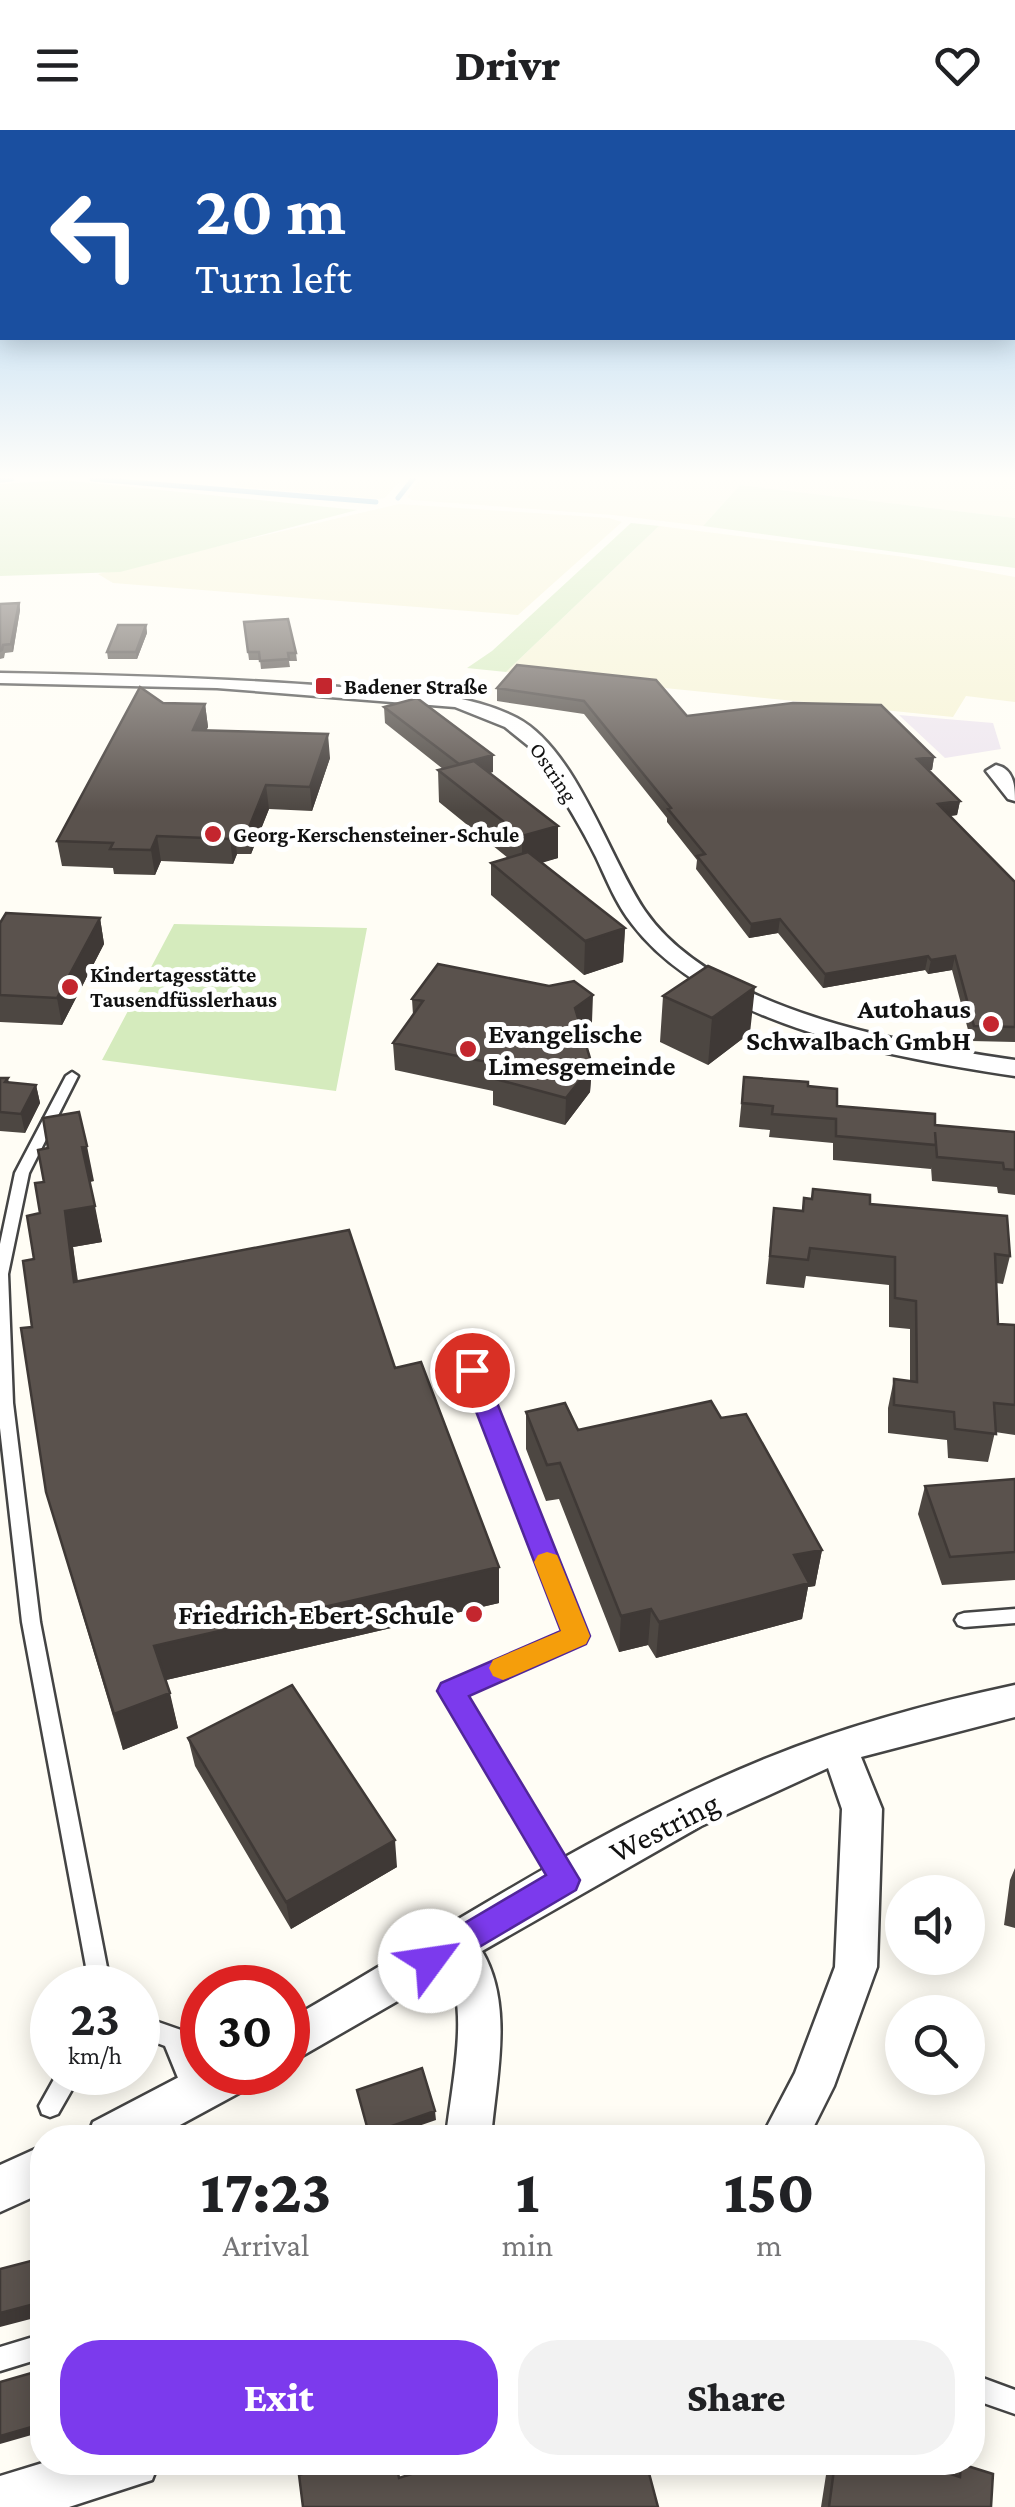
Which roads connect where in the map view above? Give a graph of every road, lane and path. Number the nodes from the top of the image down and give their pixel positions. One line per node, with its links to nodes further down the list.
1 (12, 678): 2 (street); 5 (street, Ostring)
2 (0, 691)
3 (996, 771): 4 (street)
4 (1015, 795)
5 (1015, 1068)
6 (72, 1076): 14 (lane)
7 (472, 1370): 12 (lane)
8 (1015, 1616): 9 (lane)
9 (964, 1620)
10 (1015, 1702): 11 (street, Westring)
11 (836, 1749): 12 (street, Westring); 23 (street)
12 (565, 1880): 13 (street, Westring)
13 (456, 1946): 15 (street, Westring); 22 (street)
14 (97, 1965)
15 (310, 2030)
16 (160, 2033): 17 (lane)
17 (180, 2053)
18 (57, 2095): 20 (lane)
19 (194, 2095): 21 (street)
20 (50, 2106)
21 (135, 2125)
22 (469, 2125)
23 (790, 2125)
24 (30, 2175): 25 (street)
25 (0, 2189)
26 (30, 2350): 27 (lane)
27 (0, 2359)
28 (985, 2391): 29 (lane)
29 (1015, 2402)
30 (90, 2475): 31 (street)
31 (0, 2502)

